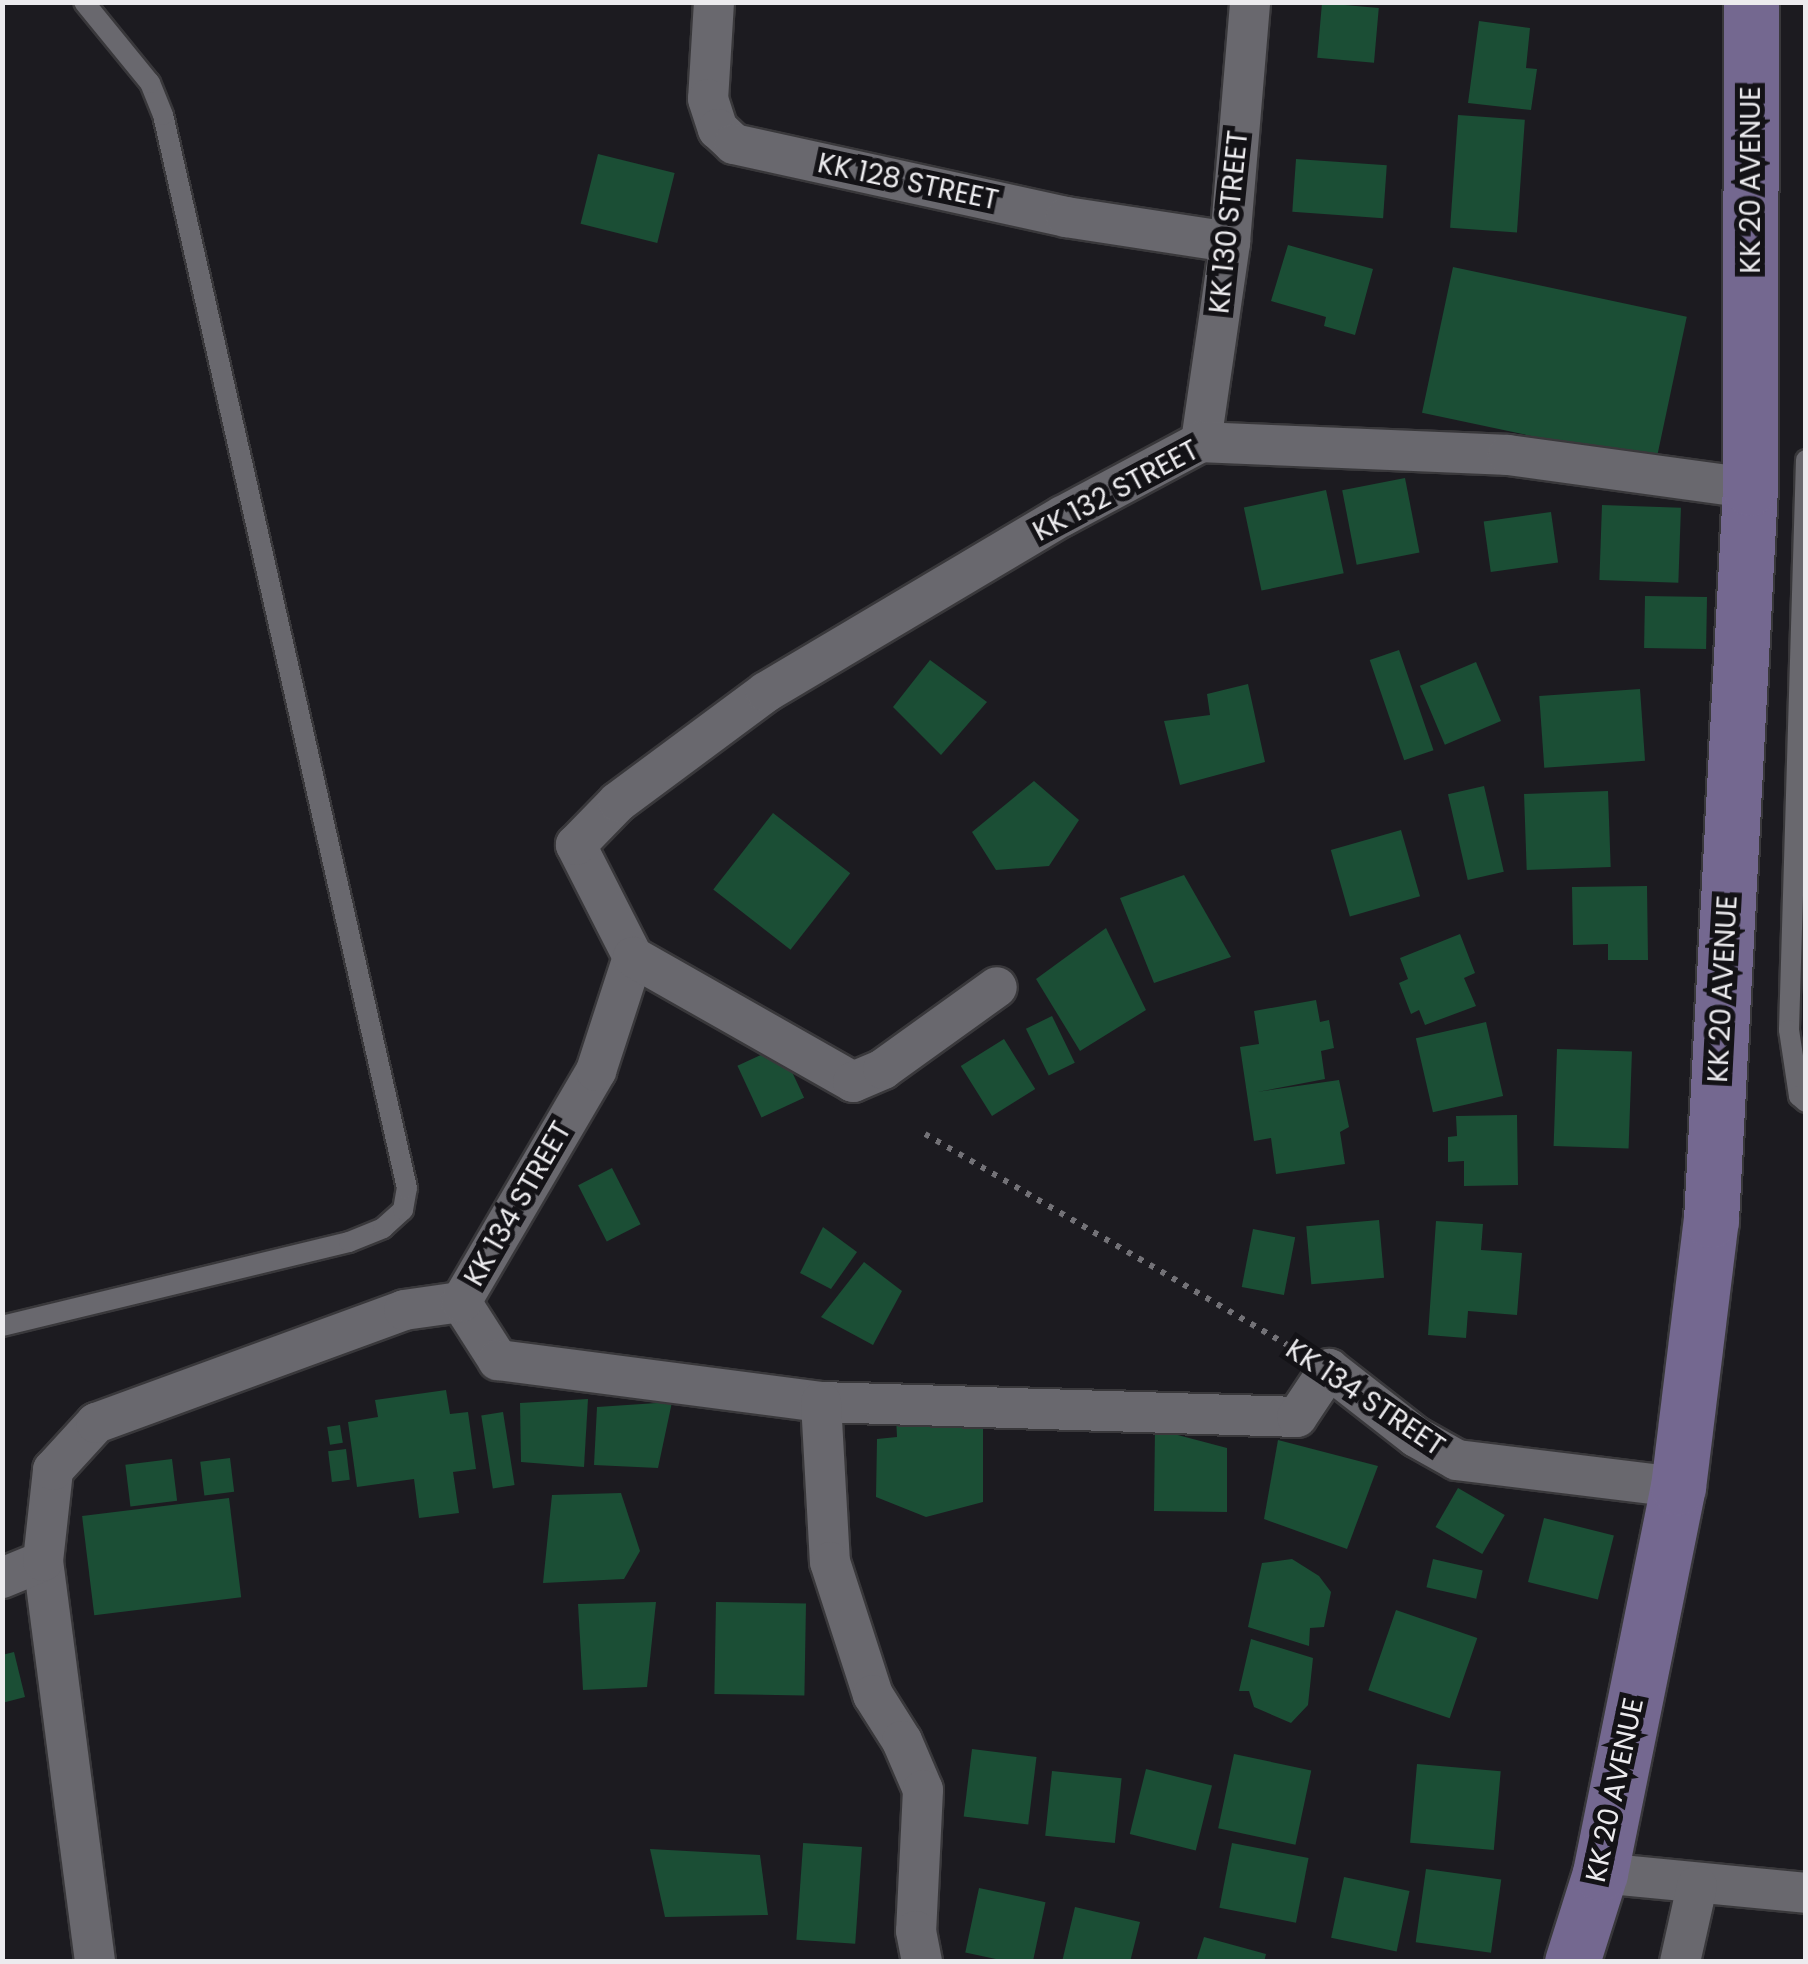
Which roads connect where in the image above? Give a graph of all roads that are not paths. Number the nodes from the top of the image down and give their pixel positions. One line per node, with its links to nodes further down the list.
1 (84, 2): 13 (lane)
2 (714, 2): 5 (street, KK 128 STREET)
3 (1250, 2): 5 (street, KK 130 STREET)
4 (1751, 2): 8 (main road, KK 20 AVENUE)
5 (1230, 242): 6 (street, KK 130 STREET)
6 (1201, 442): 8 (street, KK 132 STREET); 9 (street, KK 132 STREET)
7 (1806, 460): 11 (lane)
8 (1750, 488): 15 (main road, KK 20 AVENUE)
9 (633, 956): 10 (street); 12 (street, KK 134 STREET)
10 (997, 987)
11 (1806, 1102)
12 (461, 1302): 14 (street); 16 (street, KK 134 STREET)
13 (2, 1326)
14 (821, 1402): 15 (street, KK 134 STREET); 22 (street)
15 (1678, 1487): 18 (main road, KK 20 AVENUE)
16 (44, 1562): 17 (street); 21 (street, KK 134 STREET)
17 (2, 1578)
18 (1600, 1873): 19 (street); 23 (main road, KK 20 AVENUE)
19 (1697, 1886): 20 (street); 24 (street)
20 (1806, 1893)
21 (94, 1962)
22 (922, 1962)
23 (1572, 1962)
24 (1680, 1962)

